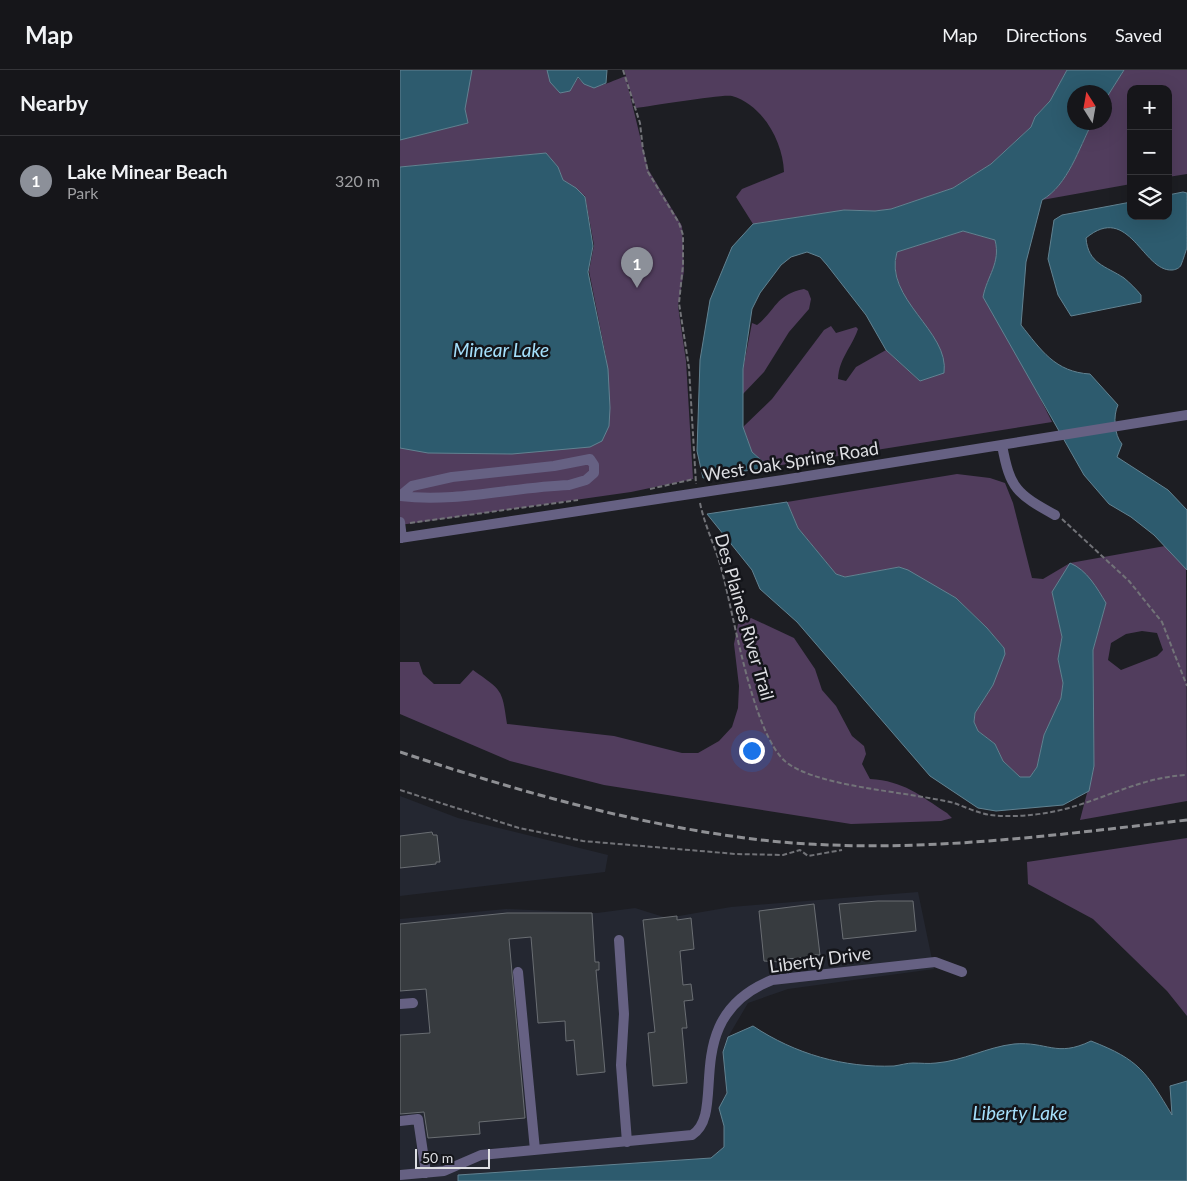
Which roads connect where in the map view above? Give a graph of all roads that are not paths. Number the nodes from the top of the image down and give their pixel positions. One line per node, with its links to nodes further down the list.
1 (1187, 415): 2 (street, West Oak Spring Road)
2 (1002, 445): 4 (street); 6 (street, West Oak Spring Road)
3 (400, 496): 3 (street)
4 (1055, 515)
5 (400, 523): 6 (street)
6 (401, 538)
7 (620, 940): 13 (street)
8 (518, 972): 14 (street)
9 (962, 972): 13 (street, Liberty Drive)
10 (413, 1003): 11 (street)
11 (400, 1004)
12 (400, 1121): 15 (street)
13 (627, 1142): 14 (street, Liberty Drive)
14 (535, 1150): 15 (street, Liberty Drive)
15 (426, 1173): 16 (street, Liberty Drive)
16 (400, 1175)

